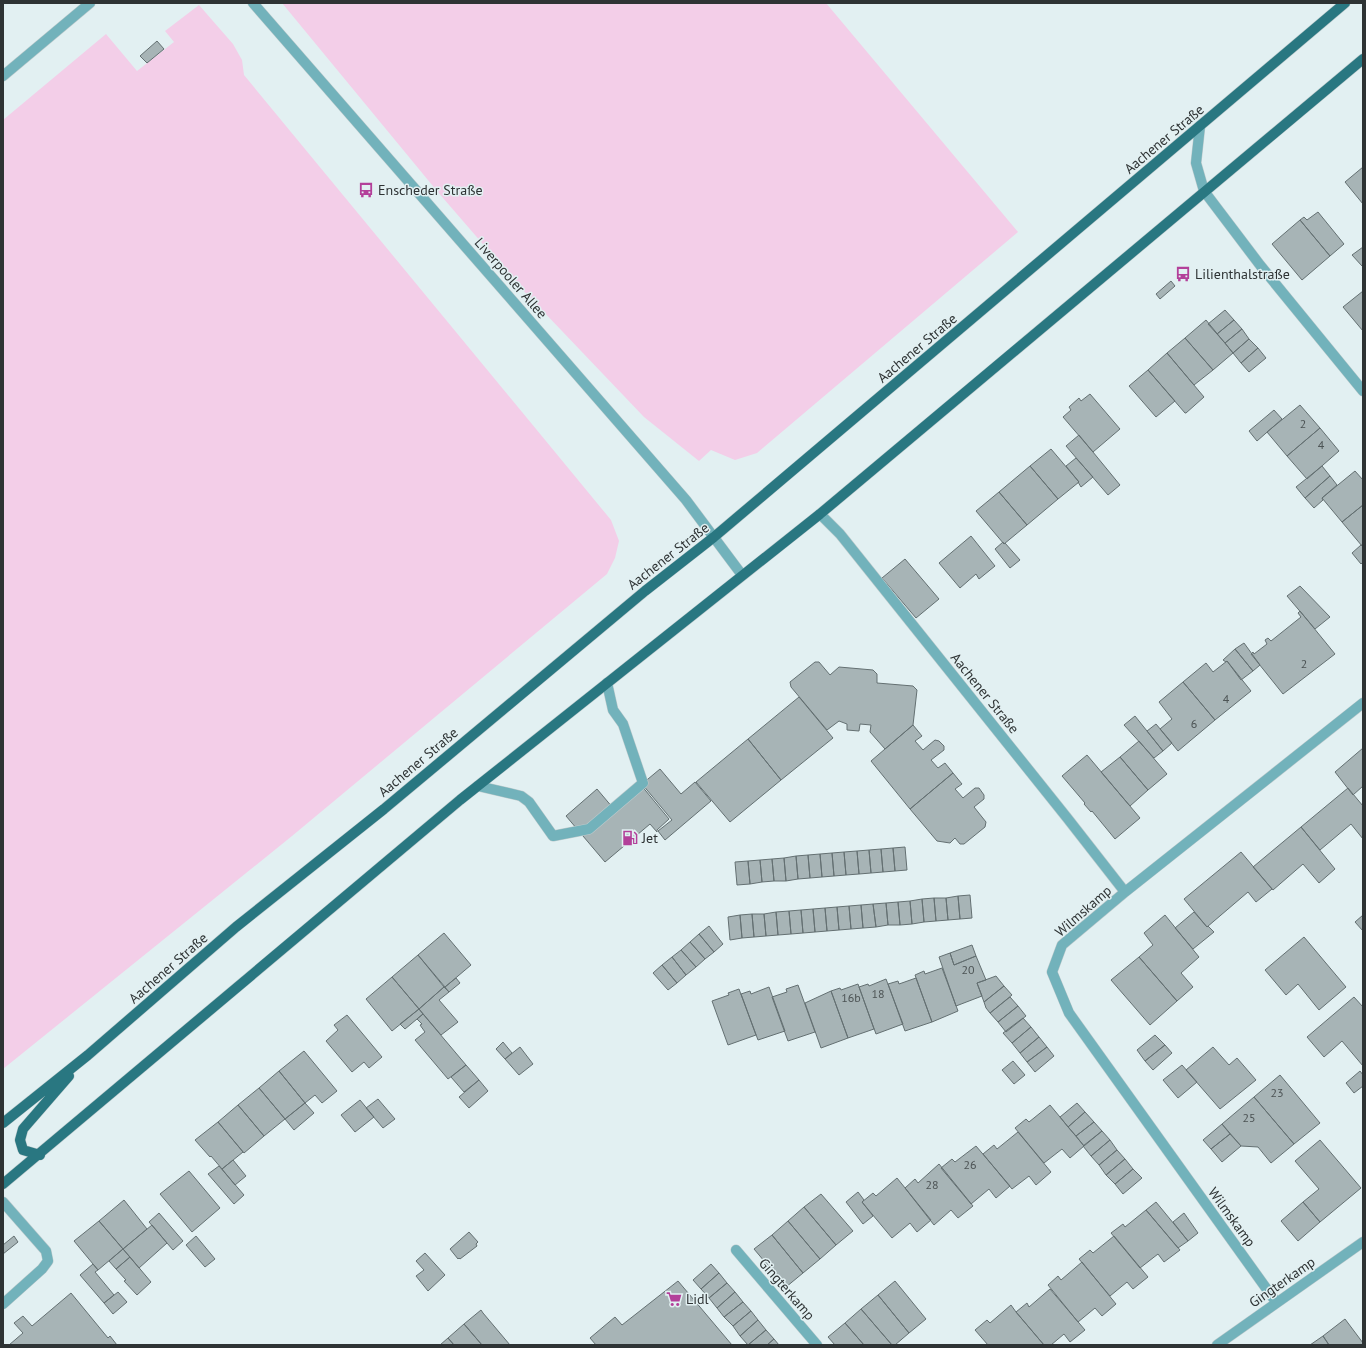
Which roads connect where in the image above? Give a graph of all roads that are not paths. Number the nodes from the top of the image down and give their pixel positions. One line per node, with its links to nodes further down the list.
1 (90, 3): 5 (street)
2 (253, 3): 10 (street, Liverpooler Allee)
3 (1346, 3): 6 (main road, Aachener Straße)
4 (1363, 59): 7 (main road)
5 (3, 76)
6 (1200, 126): 7 (street); 10 (main road, Aachener Straße)
7 (1204, 191): 8 (street); 9 (main road)
8 (1363, 391)
9 (820, 514): 11 (main road); 15 (street, Aachener Straße)
10 (714, 537): 11 (street, Liverpooler Allee); 16 (main road, Aachener Straße)
11 (742, 575): 12 (main road)
12 (607, 683): 14 (main road); 14 (street)
13 (1363, 703): 15 (street, Wilmskamp)
14 (478, 786): 18 (main road)
15 (1125, 892): 23 (street, Wilmskamp)
16 (88, 1055): 17 (main road, Aachener Straße); 18 (main road)
17 (3, 1123)
18 (40, 1155): 19 (main road)
19 (3, 1184)
20 (3, 1202): 24 (street)
21 (1363, 1242): 23 (street, Gingterkamp)
22 (736, 1250): 25 (street, Gingterkamp)
23 (1276, 1302): 26 (street, Gingterkamp)
24 (3, 1304)
25 (817, 1345)
26 (1217, 1345)

